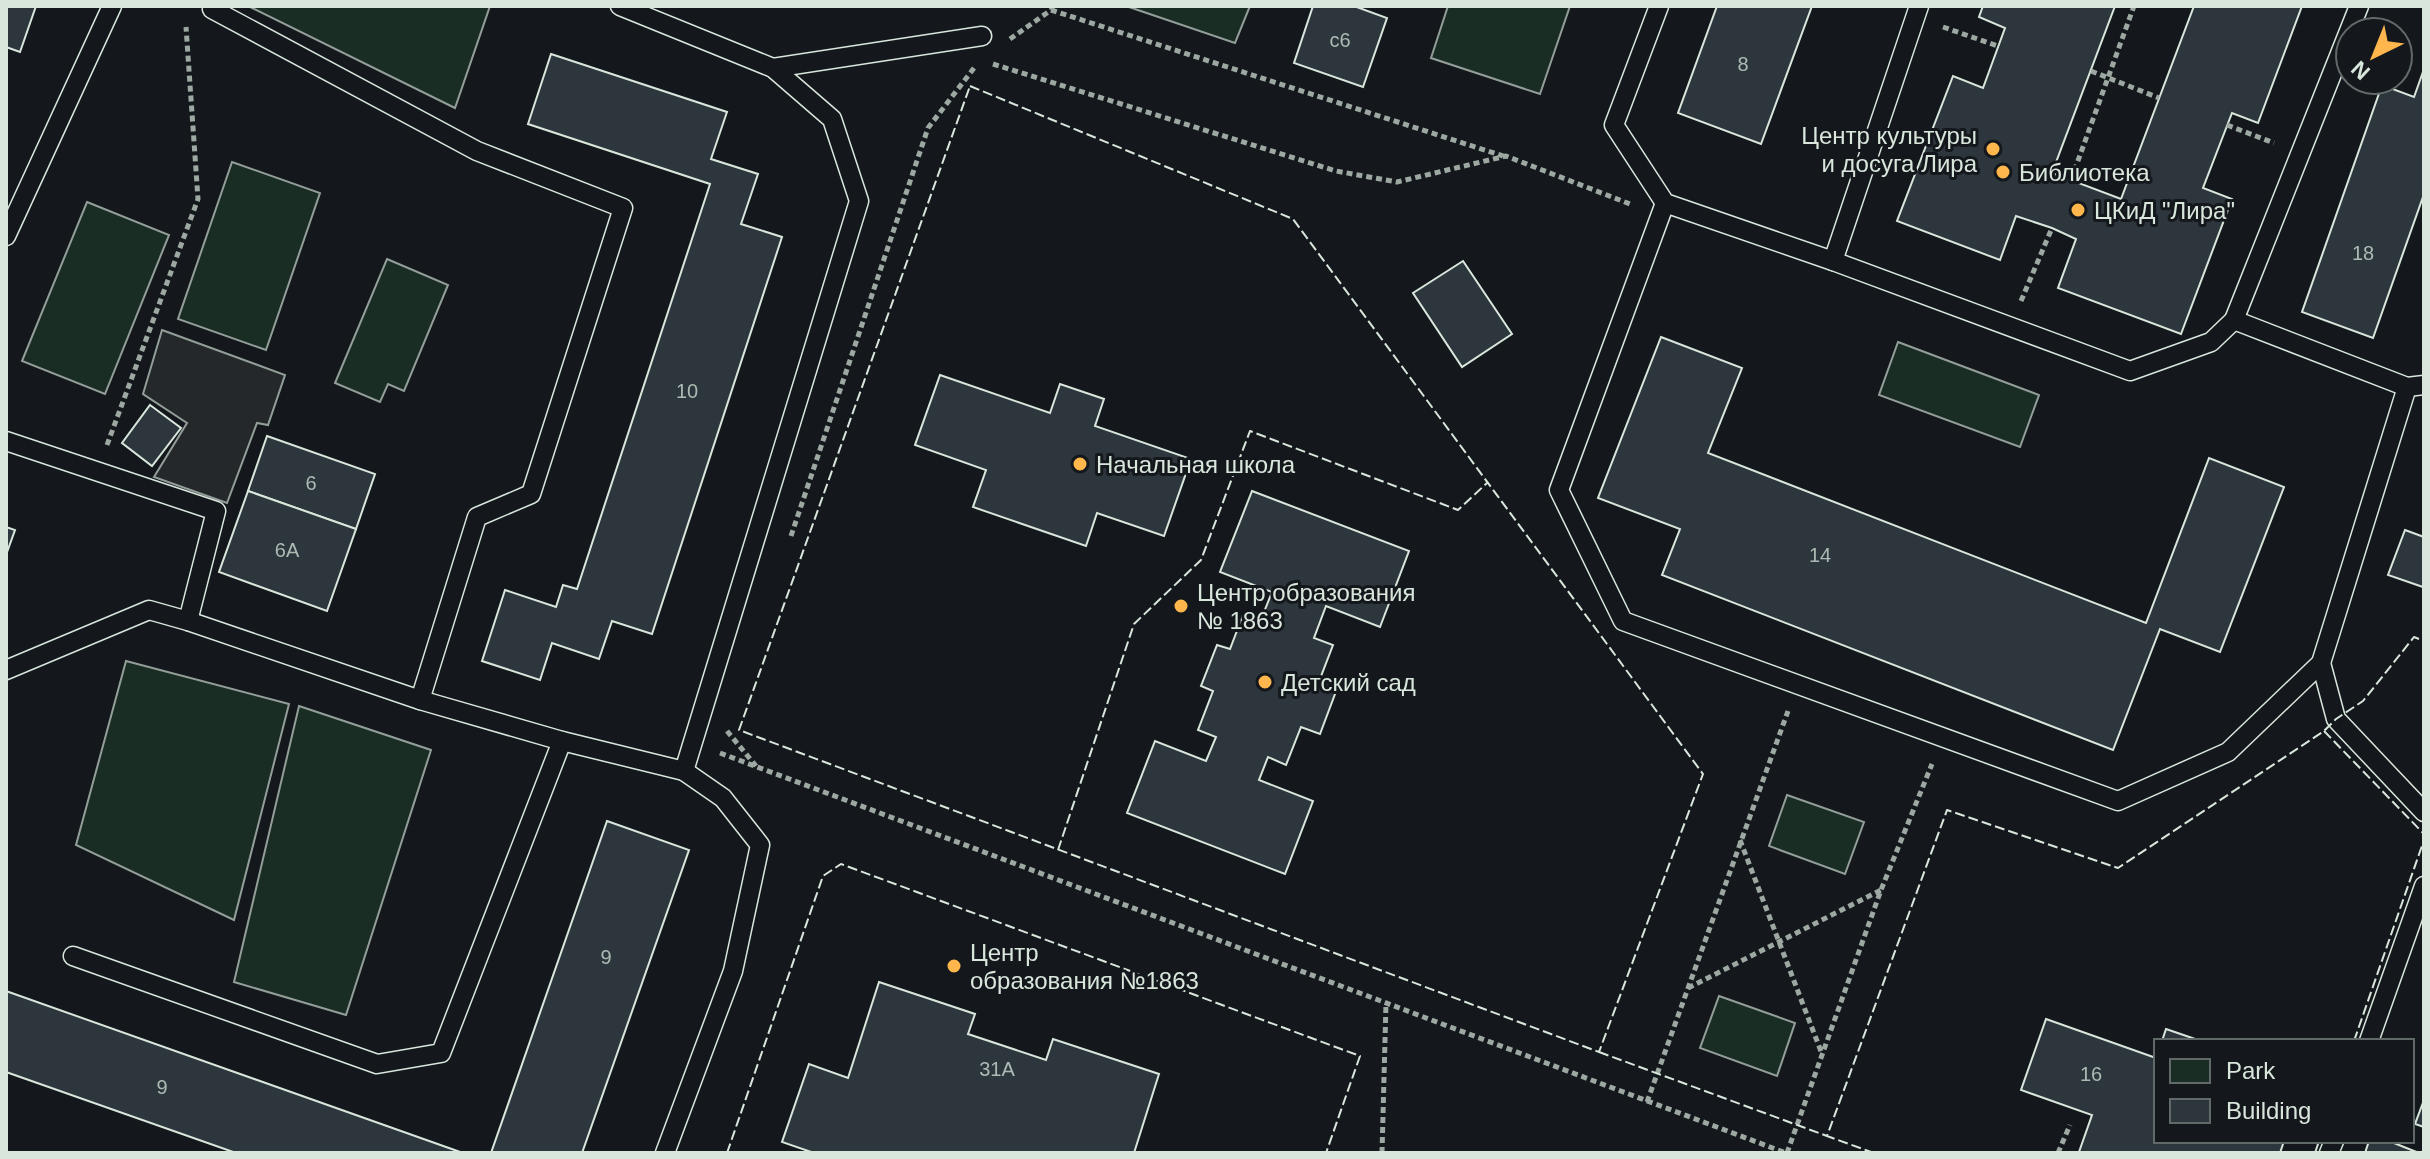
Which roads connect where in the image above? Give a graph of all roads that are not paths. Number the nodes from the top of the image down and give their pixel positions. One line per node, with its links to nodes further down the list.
1 (112, 6): 10 (lane)
2 (620, 6): 8 (lane)
3 (1659, 6): 9 (lane)
4 (2359, 6): 12 (lane)
5 (210, 7): 18 (lane)
6 (1917, 12): 11 (lane)
7 (982, 36): 8 (lane)
8 (773, 68): 20 (lane)
9 (1662, 209): 11 (lane); 16 (lane)
10 (6, 236)
11 (1833, 261): 12 (lane)
12 (2234, 320): 13 (lane)
13 (2411, 391): 16 (lane)
14 (6, 441): 15 (lane)
15 (188, 621): 17 (lane); 18 (lane)
16 (2321, 663): 21 (lane)
17 (6, 670)
18 (420, 700): 19 (lane)
19 (562, 741): 20 (lane); 23 (lane)
20 (684, 771): 25 (lane)
21 (2424, 812)
22 (2424, 886): 24 (lane)
23 (73, 956)
24 (2370, 1039)
25 (665, 1153)

